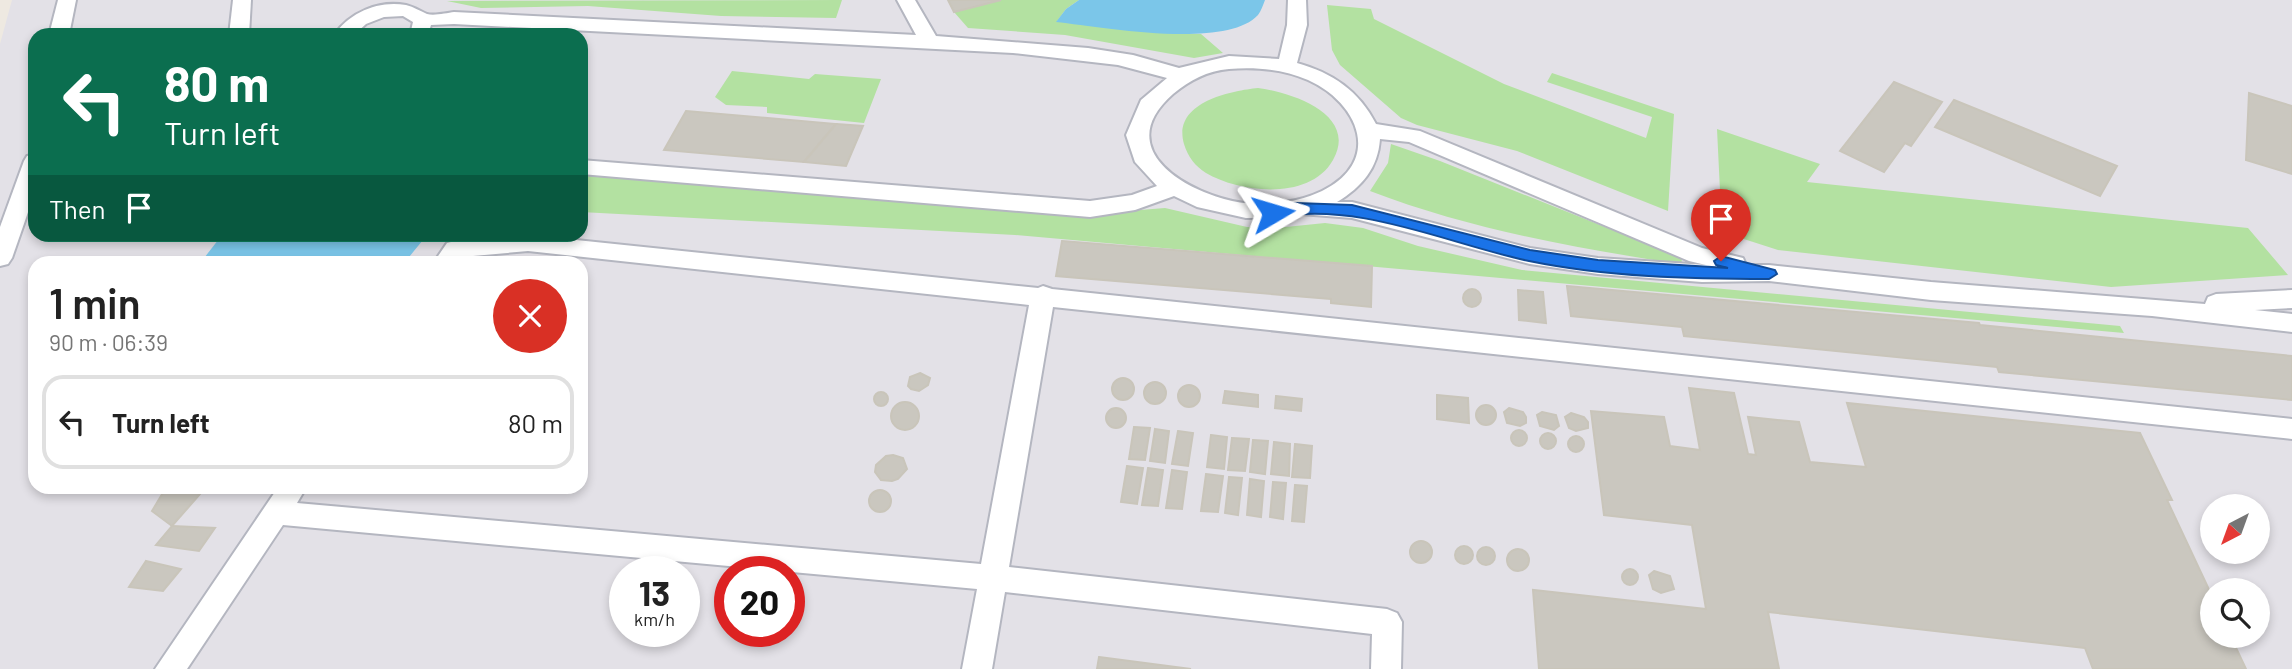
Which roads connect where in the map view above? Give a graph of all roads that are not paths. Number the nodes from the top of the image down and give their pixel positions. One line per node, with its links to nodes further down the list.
1 (67, 0): 6 (lane)
2 (242, 0): 7 (lane)
3 (906, 0): 10 (lane)
4 (1297, 0): 11 (lane)
5 (363, 9): 8 (lane); 9 (lane)
6 (61, 28)
7 (240, 28)
8 (349, 28)
9 (421, 28): 10 (lane)
10 (929, 41): 12 (lane)
11 (1286, 66): 12 (lane); 13 (lane)
12 (1184, 74): 16 (lane)
13 (1367, 130): 17 (lane); 20 (lane)
14 (588, 168): 16 (lane)
15 (28, 180): 19 (lane)
16 (1174, 188): 17 (lane)
17 (1296, 208): 20 (lane)
18 (450, 256): 21 (lane)
19 (0, 258)
20 (1769, 274): 23 (lane)
21 (1043, 295): 25 (lane); 28 (lane)
22 (2292, 299): 23 (lane)
23 (2152, 307): 24 (lane)
24 (2292, 323)
25 (2292, 429)
26 (289, 494): 27 (lane)
27 (276, 513): 28 (lane); 29 (lane)
28 (993, 578): 30 (lane); 31 (lane)
29 (170, 669)
30 (977, 669)
31 (1385, 669)

